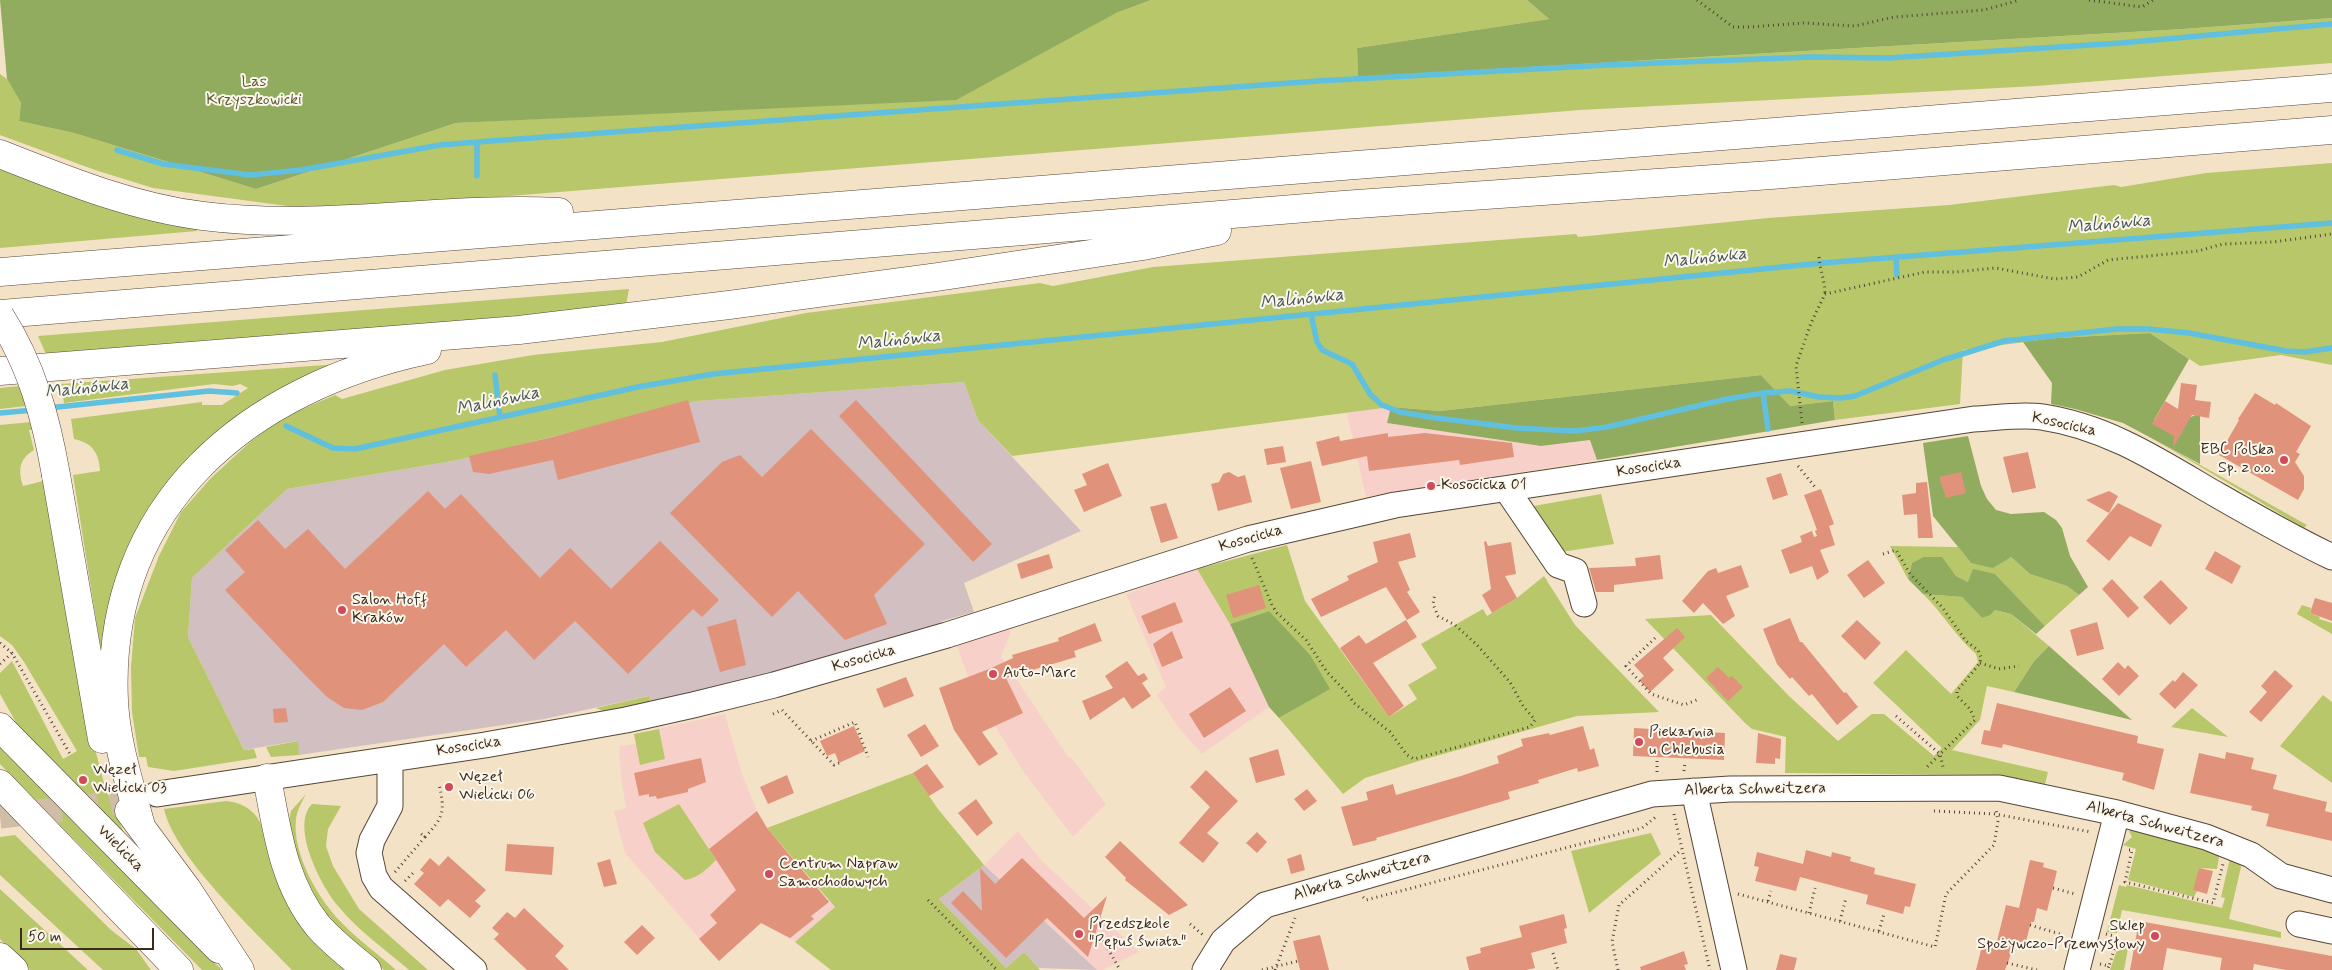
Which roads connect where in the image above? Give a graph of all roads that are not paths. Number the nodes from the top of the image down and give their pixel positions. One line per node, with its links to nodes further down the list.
1 (2332, 88): 5 (main road)
2 (2332, 130): 4 (main road)
3 (0, 154): 5 (main road)
4 (1343, 205): 7 (main road); 8 (main road)
5 (675, 219): 6 (main road)
6 (0, 272)
7 (0, 315): 20 (main road, bridge)
8 (519, 330): 9 (main road); 20 (main road)
9 (0, 371)
10 (1507, 490): 11 (street, Kosocicka); 12 (street); 14 (street, Kosocicka)
11 (2332, 557)
12 (1584, 604)
13 (0, 727): 27 (main road, Wielicka)
14 (390, 760): 15 (street, Kosocicka); 29 (street)
15 (267, 778): 18 (street, Kosocicka); 28 (main road)
16 (0, 784): 26 (main road)
17 (1694, 791): 19 (street, Alberta Schweitzera); 30 (street, Alberta Schweitzera); 31 (street)
18 (157, 794)
19 (2117, 813): 21 (street, Alberta Schweitzera); 32 (street)
20 (141, 826): 27 (main road)
21 (2332, 890)
22 (2299, 924): 23 (street)
23 (2332, 932)
24 (0, 956): 25 (main road)
25 (14, 970)
26 (179, 970)
27 (240, 970)
28 (366, 970)
29 (474, 970)
30 (1205, 970)
31 (1734, 970)
32 (2078, 970)

